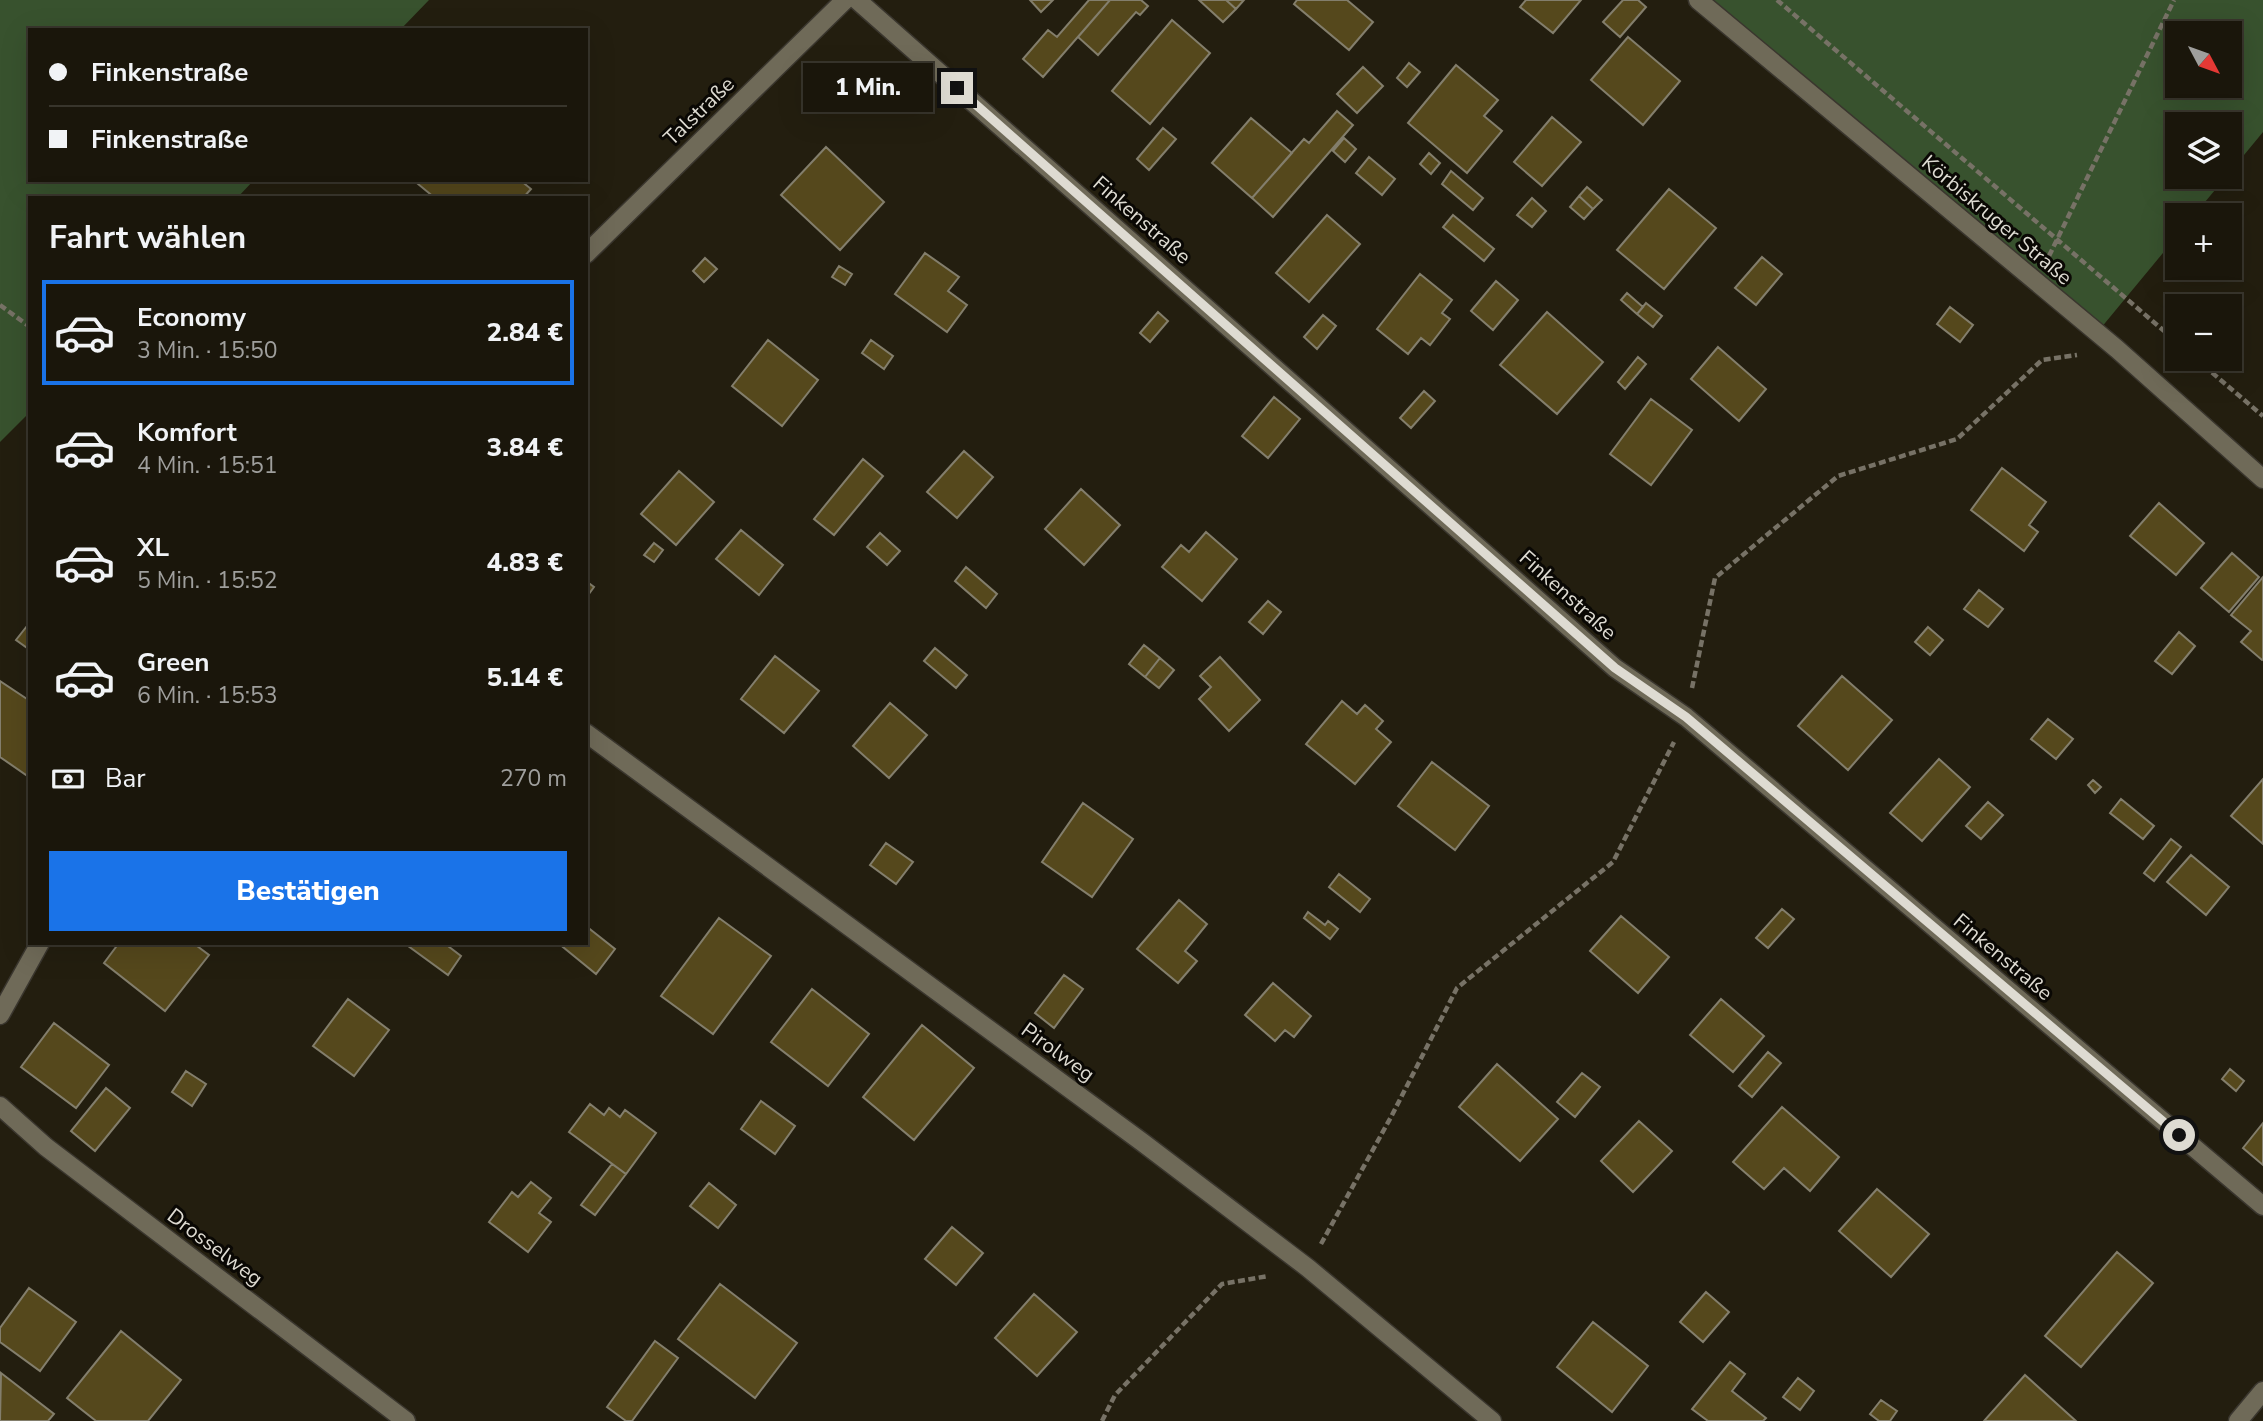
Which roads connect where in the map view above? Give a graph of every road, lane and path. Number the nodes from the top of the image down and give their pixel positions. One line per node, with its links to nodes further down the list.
1 (845, 0): 7 (street, Talstraße)
2 (857, 0): 16 (street, Finkenstraße)
3 (1698, 0): 8 (street, Körbiskruger Straße)
4 (1777, 0): 6 (path)
5 (2174, 0): 6 (path)
6 (2057, 239): 8 (path); 11 (path)
7 (588, 252)
8 (2036, 282): 12 (street, Körbiskruger Straße)
9 (0, 305): 10 (path)
10 (28, 326)
11 (2165, 332)
12 (2117, 349): 15 (street, Körbiskruger Straße); 16 (path)
13 (2210, 371): 14 (path)
14 (2263, 416)
15 (2263, 479)
16 (1686, 717): 21 (street, Finkenstraße); 22 (path)
17 (588, 734): 22 (street, Pirolweg)
18 (39, 945): 19 (street)
19 (0, 1015)
20 (0, 1106): 24 (street, Drosselweg)
21 (2263, 1206)
22 (1308, 1268): 25 (path); 26 (street, Pirolweg)
23 (2263, 1391): 27 (street)
24 (405, 1421)
25 (1102, 1421)
26 (1492, 1421)
27 (2238, 1421)

